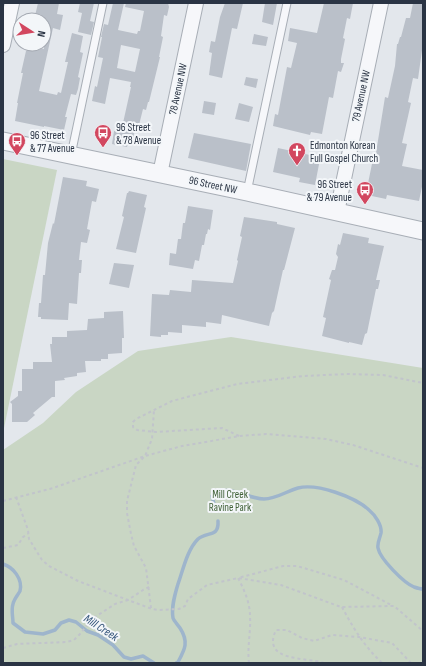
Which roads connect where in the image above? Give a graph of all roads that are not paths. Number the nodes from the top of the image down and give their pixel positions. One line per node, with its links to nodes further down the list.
1 (12, 3): 6 (street)
2 (103, 3): 8 (lane)
3 (196, 3): 9 (street, 78 Avenue NW)
4 (288, 3): 10 (lane)
5 (381, 3): 11 (street, 79 Avenue NW)
6 (3, 45)
7 (3, 141): 8 (street, 96 Street NW)
8 (71, 155): 9 (street, 96 Street NW)
9 (160, 174): 10 (street, 96 Street NW)
10 (247, 192): 11 (street, 96 Street NW)
11 (337, 212): 12 (street, 96 Street NW)
12 (423, 231)

